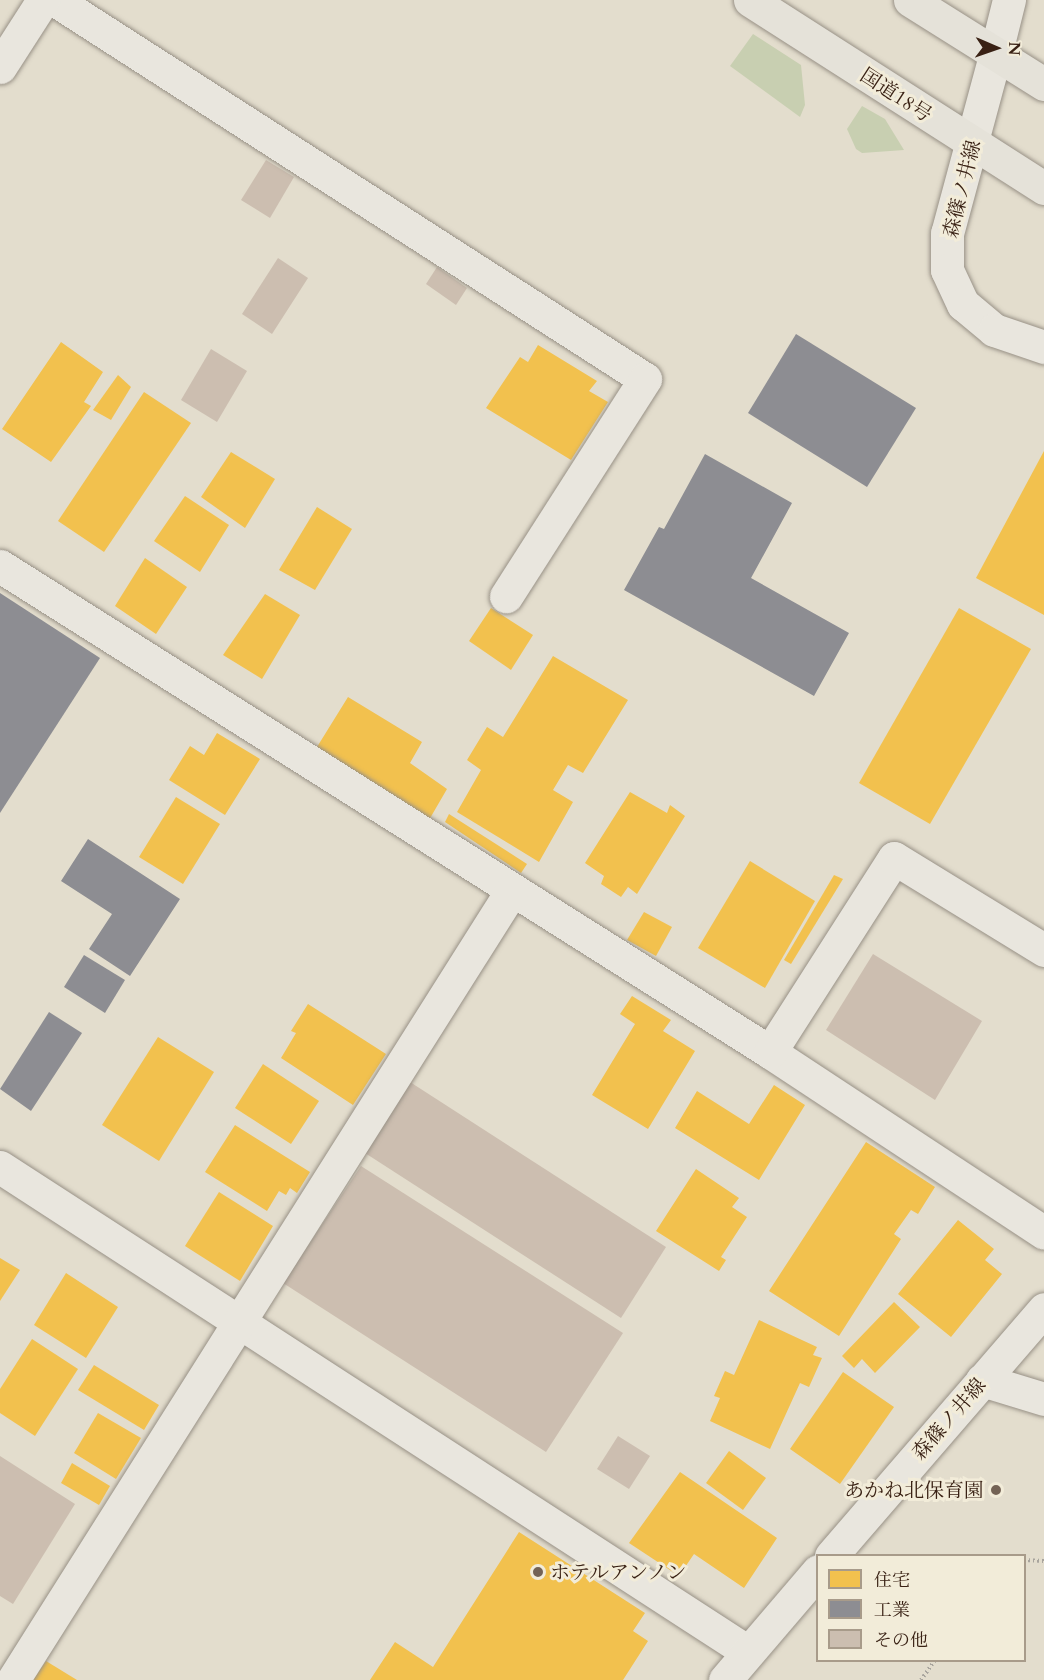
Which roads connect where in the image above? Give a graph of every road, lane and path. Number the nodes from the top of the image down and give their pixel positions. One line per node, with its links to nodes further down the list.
1 (43, 0): 7 (street)
2 (55, 0): 13 (street)
3 (750, 0): 9 (highway, 国道18号)
4 (910, 0): 6 (highway)
5 (1009, 0): 6 (street, 森篠ノ井線)
6 (996, 52): 8 (highway); 9 (street, 森篠ノ井線)
7 (0, 67)
8 (1044, 84)
9 (973, 144): 10 (highway, 国道18号); 11 (street, 森篠ノ井線)
10 (1044, 188)
11 (1044, 347)
12 (0, 566): 14 (street)
13 (506, 596)
14 (512, 890): 16 (street); 20 (street)
15 (1044, 950): 16 (street)
16 (770, 1052): 18 (street)
17 (0, 1167): 20 (street)
18 (1044, 1233)
19 (1044, 1310): 21 (street, 森篠ノ井線)
20 (238, 1319): 27 (street); 29 (street)
21 (982, 1380): 22 (street); 23 (street, 森篠ノ井線)
22 (1044, 1399)
23 (833, 1554)
24 (1026, 1560): 25 (path)
25 (1044, 1561)
26 (816, 1573): 27 (street)
27 (748, 1652): 30 (street)
28 (934, 1662): 31 (path)
29 (13, 1680)
30 (725, 1680)
31 (921, 1680)

